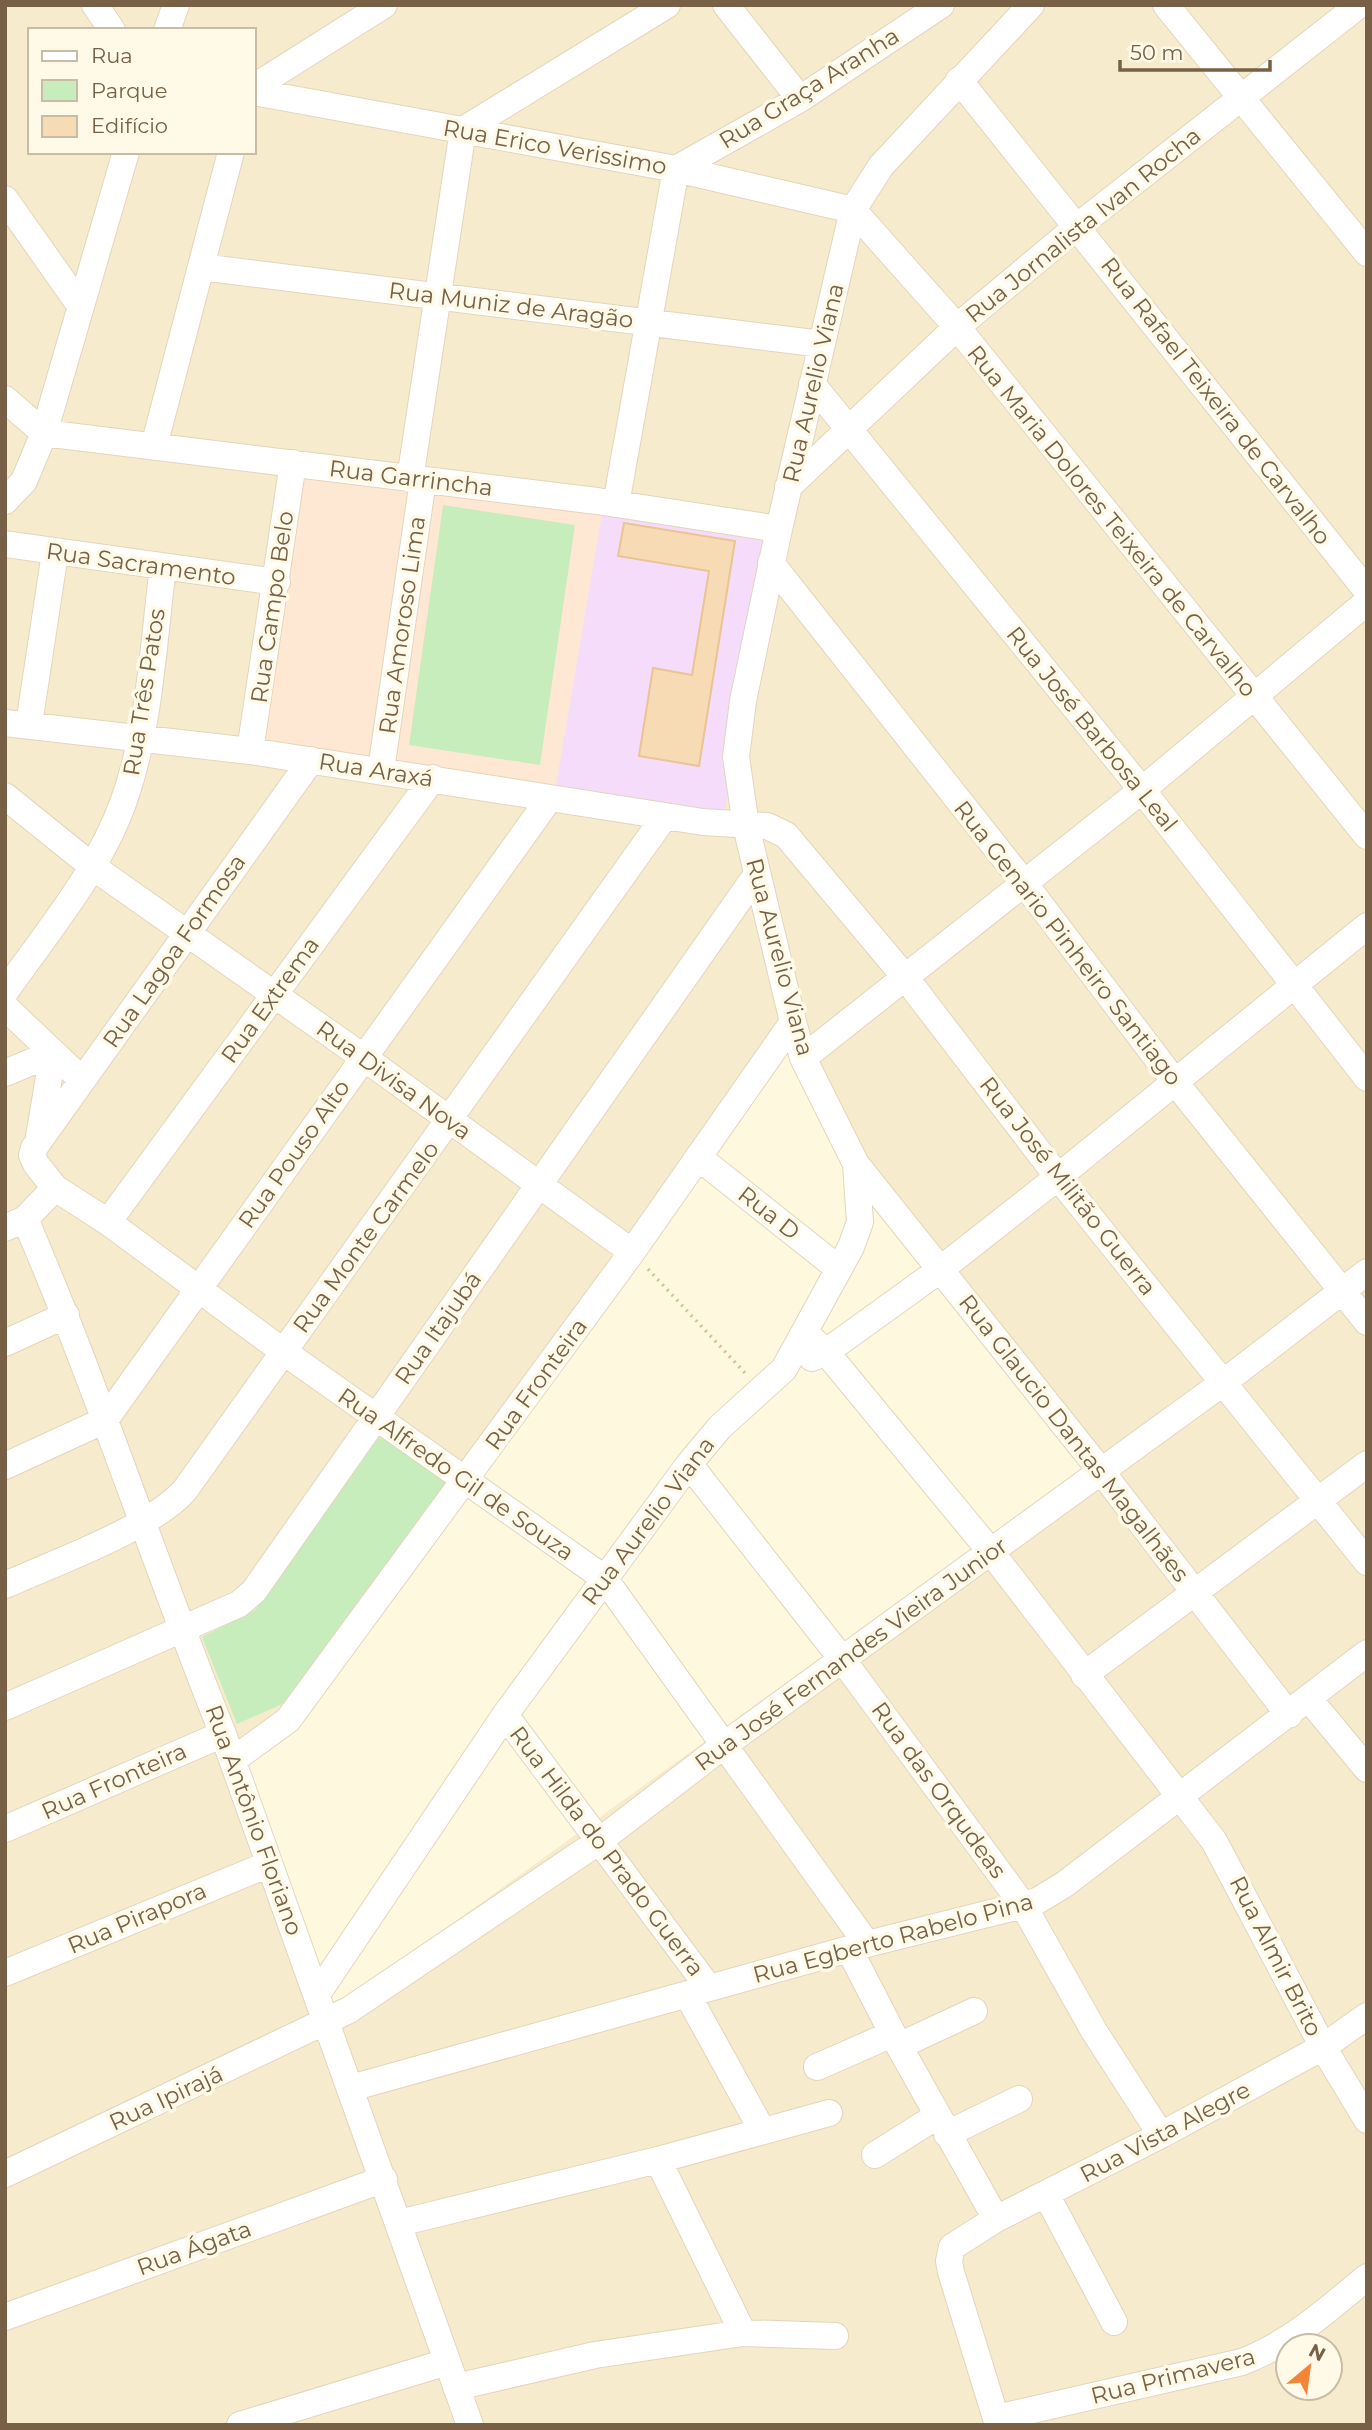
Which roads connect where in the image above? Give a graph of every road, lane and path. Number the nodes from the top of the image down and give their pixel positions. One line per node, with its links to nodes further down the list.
1 (95, 5): 10 (street)
2 (176, 5): 11 (street)
3 (384, 5): 13 (street)
4 (667, 5): 17 (street)
5 (726, 5): 16 (street)
6 (941, 5): 16 (street, Rua Graça Aranha)
7 (1031, 5): 12 (street, Rua Aurelio Viana)
8 (1166, 5): 15 (street)
9 (1359, 5): 15 (street, Rua Jornalista Ivan Rocha)
10 (111, 28)
11 (168, 28)
12 (959, 80): 22 (street, Rua Aurelio Viana); 23 (street, Rua Rafael Teixeira de Carvalho)
13 (256, 86)
14 (256, 92): 17 (street, Rua Erico Verissimo)
15 (1242, 97): 23 (street, Rua Jornalista Ivan Rocha); 24 (street)
16 (800, 99): 20 (street, Rua Graça Aranha)
17 (463, 130): 20 (street, Rua Erico Verissimo); 26 (street, Rua Amoroso Lima)
18 (125, 154): 27 (street)
19 (230, 154): 25 (street)
20 (676, 169): 22 (street, Rua Erico Verissimo); 28 (street)
21 (5, 199): 27 (street)
22 (853, 211): 29 (street, Rua Maria Dolores Teixeira de Carvalho); 30 (street, Rua Aurelio Viana)
23 (1079, 226): 29 (street, Rua Jornalista Ivan Rocha); 47 (street, Rua Rafael Teixeira de Carvalho)
24 (1367, 253)
25 (201, 267): 26 (street, Rua Muniz de Aragão); 35 (street)
26 (438, 296): 28 (street, Rua Muniz de Aragão); 37 (street, Rua Amoroso Lima)
27 (79, 304): 34 (street)
28 (649, 322): 30 (street, Rua Muniz de Aragão); 40 (street)
29 (957, 327): 33 (street, Rua Jornalista Ivan Rocha); 49 (street, Rua Maria Dolores Teixeira de Carvalho)
30 (822, 344): 31 (street, Rua Aurelio Viana)
31 (813, 384): 33 (street, Rua José Barbosa Leal); 38 (street, Rua Aurelio Viana)
32 (5, 399): 34 (street)
33 (850, 429): 38 (street, Rua Jornalista Ivan Rocha); 56 (street, Rua José Barbosa Leal)
34 (44, 433): 35 (street, Rua Garrincha); 39 (street)
35 (154, 446): 36 (street, Rua Garrincha)
36 (293, 463): 37 (street, Rua Garrincha); 46 (street, Rua Campo Belo)
37 (416, 479): 40 (street, Rua Garrincha); 54 (street, Rua Amoroso Lima)
38 (788, 487): 41 (street, Rua Aurelio Viana)
39 (5, 501)
40 (616, 504): 41 (street, Rua Garrincha)
41 (779, 529): 44 (street, Rua Aurelio Viana)
42 (5, 544): 43 (street, Rua Sacramento)
43 (55, 553): 45 (street, Rua Sacramento); 50 (street)
44 (771, 563): 60 (street, Rua Aurelio Viana); 64 (street, Rua Genario Pinheiro Santiago)
45 (163, 567): 46 (street, Rua Sacramento); 51 (street, Rua Três Patos)
46 (277, 582): 52 (street, Rua Campo Belo)
47 (1367, 591)
48 (1367, 602): 49 (street)
49 (1252, 696): 56 (street); 61 (street, Rua Maria Dolores Teixeira de Carvalho)
50 (17, 724): 51 (street, Rua Araxá)
51 (141, 739): 52 (street, Rua Araxá); 62 (street, Rua Três Patos)
52 (250, 751): 53 (street, Rua Araxá)
53 (311, 760): 54 (street, Rua Araxá); 66 (street, Rua Lagoa Formosa)
54 (381, 770): 55 (street, Rua Araxá)
55 (433, 778): 58 (street, Rua Araxá); 70 (street, Rua Extrema)
56 (1142, 790): 64 (street); 68 (street, Rua José Barbosa Leal)
57 (5, 796): 62 (street, Rua Divisa Nova)
58 (550, 799): 59 (street, Rua Araxá); 74 (street, Rua Pouso Alto)
59 (665, 816): 60 (street, Rua Araxá); 80 (street, Rua Monte Carmelo)
60 (752, 826): 63 (street, Rua Aurelio Viana); 67 (street, Rua José Militão Guerra)
61 (1367, 836)
62 (93, 867): 66 (street, Rua Divisa Nova); 69 (street, Rua Três Patos)
63 (757, 874): 72 (street, Rua Aurelio Viana); 85 (street, Rua Itajubá)
64 (1024, 883): 67 (street); 79 (street, Rua Genario Pinheiro Santiago)
65 (1367, 926): 68 (street)
66 (186, 933): 70 (street, Rua Divisa Nova); 78 (street, Rua Lagoa Formosa)
67 (905, 978): 75 (street); 84 (street, Rua José Militão Guerra)
68 (1292, 984): 77 (street, Rua José Barbosa Leal); 79 (street)
69 (5, 992)
70 (274, 995): 74 (street, Rua Divisa Nova); 87 (street, Rua Extrema)
71 (5, 1007): 73 (street)
72 (793, 1023): 75 (street, Rua Aurelio Viana); 82 (street, Rua Fronteira)
73 (53, 1053): 76 (street); 78 (street); 81 (street)
74 (363, 1057): 80 (street, Rua Divisa Nova); 93 (street, Rua Pouso Alto)
75 (803, 1058): 83 (street, Rua Aurelio Viana)
76 (5, 1073)
77 (1367, 1078)
78 (82, 1080): 81 (street, Rua Lagoa Formosa)
79 (1175, 1082): 84 (street); 94 (street, Rua Genario Pinheiro Santiago)
80 (450, 1120): 85 (street, Rua Divisa Nova); 99 (street, Rua Monte Carmelo)
81 (38, 1142): 86 (street, Rua Alfredo Gil de Souza)
82 (698, 1157): 89 (street, Rua Fronteira); 90 (street, Rua D)
83 (856, 1164): 90 (street, Rua Aurelio Viana); 91 (street, Rua Glaucio Dantas Magalhães)
84 (1058, 1177): 91 (street); 102 (street, Rua José Militão Guerra)
85 (538, 1183): 89 (street, Rua Divisa Nova); 104 (street, Rua Itajubá)
86 (55, 1188): 87 (street, Rua Alfredo Gil de Souza); 88 (street)
87 (108, 1222): 93 (street, Rua Alfredo Gil de Souza)
88 (15, 1224): 95 (street, Rua Antônio Floriano)
89 (632, 1252): 103 (path); 110 (street, Rua Fronteira)
90 (839, 1269): 97 (street, Rua Aurelio Viana)
91 (942, 1269): 100 (street); 109 (street, Rua Glaucio Dantas Magalhães)
92 (1367, 1272): 94 (street, Rua José Fernandes Vieira Junior)
93 (199, 1289): 99 (street, Rua Alfredo Gil de Souza); 105 (street, Rua Pouso Alto)
94 (1342, 1290): 96 (street, Rua Genario Pinheiro Santiago); 102 (street, Rua José Fernandes Vieira Junior)
95 (66, 1315): 98 (street); 105 (street, Rua Antônio Floriano)
96 (1367, 1322)
97 (806, 1334): 100 (street, Rua Almir Brito); 101 (street, Rua Aurelio Viana)
98 (5, 1343)
99 (284, 1352): 104 (street, Rua Alfredo Gil de Souza); 112 (street, Rua Monte Carmelo)
100 (826, 1352): 101 (street); 113 (street, Rua Almir Brito)
101 (785, 1369): 103 (street, Rua Aurelio Viana)
102 (1224, 1382): 109 (street, Rua José Fernandes Vieira Junior); 111 (street, Rua José Militão Guerra)
103 (760, 1389): 106 (street, Rua Aurelio Viana)
104 (377, 1417): 110 (street, Rua Alfredo Gil de Souza); 118 (street, Rua Itajubá)
105 (105, 1420): 108 (street, Rua Pouso Alto); 112 (street, Rua Antônio Floriano)
106 (689, 1464): 115 (street, Rua Aurelio Viana); 120 (street, Rua das Orqudeas)
107 (1367, 1464): 111 (street)
108 (5, 1466)
109 (1101, 1471): 113 (street, Rua José Fernandes Vieira Junior); 117 (street, Rua Glaucio Dantas Magalhães)
110 (466, 1480): 115 (street, Rua Alfredo Gil de Souza); 127 (street, Rua Fronteira)
111 (1318, 1501): 114 (street, Rua José Militão Guerra); 117 (street)
112 (142, 1522): 116 (street, Rua Monte Carmelo); 118 (street, Rua Antônio Floriano)
113 (991, 1552): 120 (street, Rua José Fernandes Vieira Junior); 121 (street, Rua Almir Brito)
114 (1367, 1562)
115 (604, 1578): 124 (street, Rua Aurelio Viana); 126 (street, Rua Alfredo Gil de Souza)
116 (5, 1585)
117 (1195, 1593): 121 (street); 123 (street, Rua Glaucio Dantas Magalhães)
118 (181, 1629): 122 (street, Rua Itajubá); 125 (street, Rua Antônio Floriano)
119 (1367, 1653): 123 (street, Rua Egberto Rabelo Pina)
120 (842, 1660): 126 (street, Rua José Fernandes Vieira Junior); 133 (street, Rua das Orqudeas)
121 (1084, 1675): 129 (street, Rua Almir Brito)
122 (5, 1707)
123 (1299, 1707): 128 (street, Rua Glaucio Dantas Magalhães); 129 (street, Rua Egberto Rabelo Pina)
124 (505, 1715): 131 (street, Rua Hilda do Prado Guerra); 137 (street, Rua Aurelio Viana)
125 (223, 1734): 127 (street, Rua Antônio Floriano); 130 (street, Rua Fronteira)
126 (723, 1746): 131 (street, Rua José Fernandes Vieira Junior); 134 (street, Rua Alfredo Gil de Souza)
127 (233, 1760): 132 (street, Rua Antônio Floriano)
128 (1367, 1769)
129 (1180, 1796): 133 (street, Rua Egberto Rabelo Pina); 142 (street, Rua Almir Brito)
130 (5, 1829)
131 (597, 1842): 136 (street, Rua Hilda do Prado Guerra); 140 (street, Rua José Fernandes Vieira Junior)
132 (269, 1864): 135 (street, Rua Pirapora); 137 (street, Rua Antônio Floriano)
133 (1023, 1905): 134 (street, Rua Egberto Rabelo Pina); 150 (street, Rua das Orqudeas)
134 (858, 1947): 136 (street, Rua Egberto Rabelo Pina); 141 (street, Rua Alfredo Gil de Souza)
135 (6, 1970)
136 (698, 1991): 144 (street, Rua Egberto Rabelo Pina); 149 (street, Rua Hilda do Prado Guerra)
137 (318, 1993): 140 (street, Rua Antônio Floriano)
138 (974, 2011): 141 (street)
139 (1367, 2016): 142 (street, Rua Vista Alegre)
140 (326, 2022): 144 (street, Rua Antônio Floriano); 153 (street, Rua Ipirajá)
141 (895, 2040): 143 (street); 148 (street, Rua Alfredo Gil de Souza)
142 (1323, 2047): 147 (street, Rua Almir Brito); 150 (street, Rua Vista Alegre)
143 (817, 2067)
144 (351, 2088): 154 (street, Rua Antônio Floriano)
145 (1019, 2099): 148 (street)
146 (829, 2113): 149 (street)
147 (1367, 2120)
148 (942, 2125): 151 (street); 156 (street, Rua Alfredo Gil de Souza)
149 (762, 2130): 152 (street)
150 (1161, 2135): 155 (street, Rua Vista Alegre)
151 (875, 2155)
152 (658, 2160): 157 (street); 161 (street)
153 (5, 2174)
154 (384, 2179): 157 (street, Rua Antônio Floriano); 159 (street, Rua Ágata)
155 (1046, 2194): 156 (street, Rua Vista Alegre); 160 (street)
156 (996, 2219): 164 (street, Rua Vista Alegre)
157 (399, 2223): 163 (street, Rua Antônio Floriano)
158 (1367, 2277): 164 (street, Rua Primavera)
159 (5, 2317)
160 (1114, 2322)
161 (743, 2333): 162 (street); 163 (street)
162 (835, 2336)
163 (451, 2375): 165 (street); 166 (street, Rua Antônio Floriano)
164 (998, 2422)
165 (240, 2425)
166 (470, 2425)

